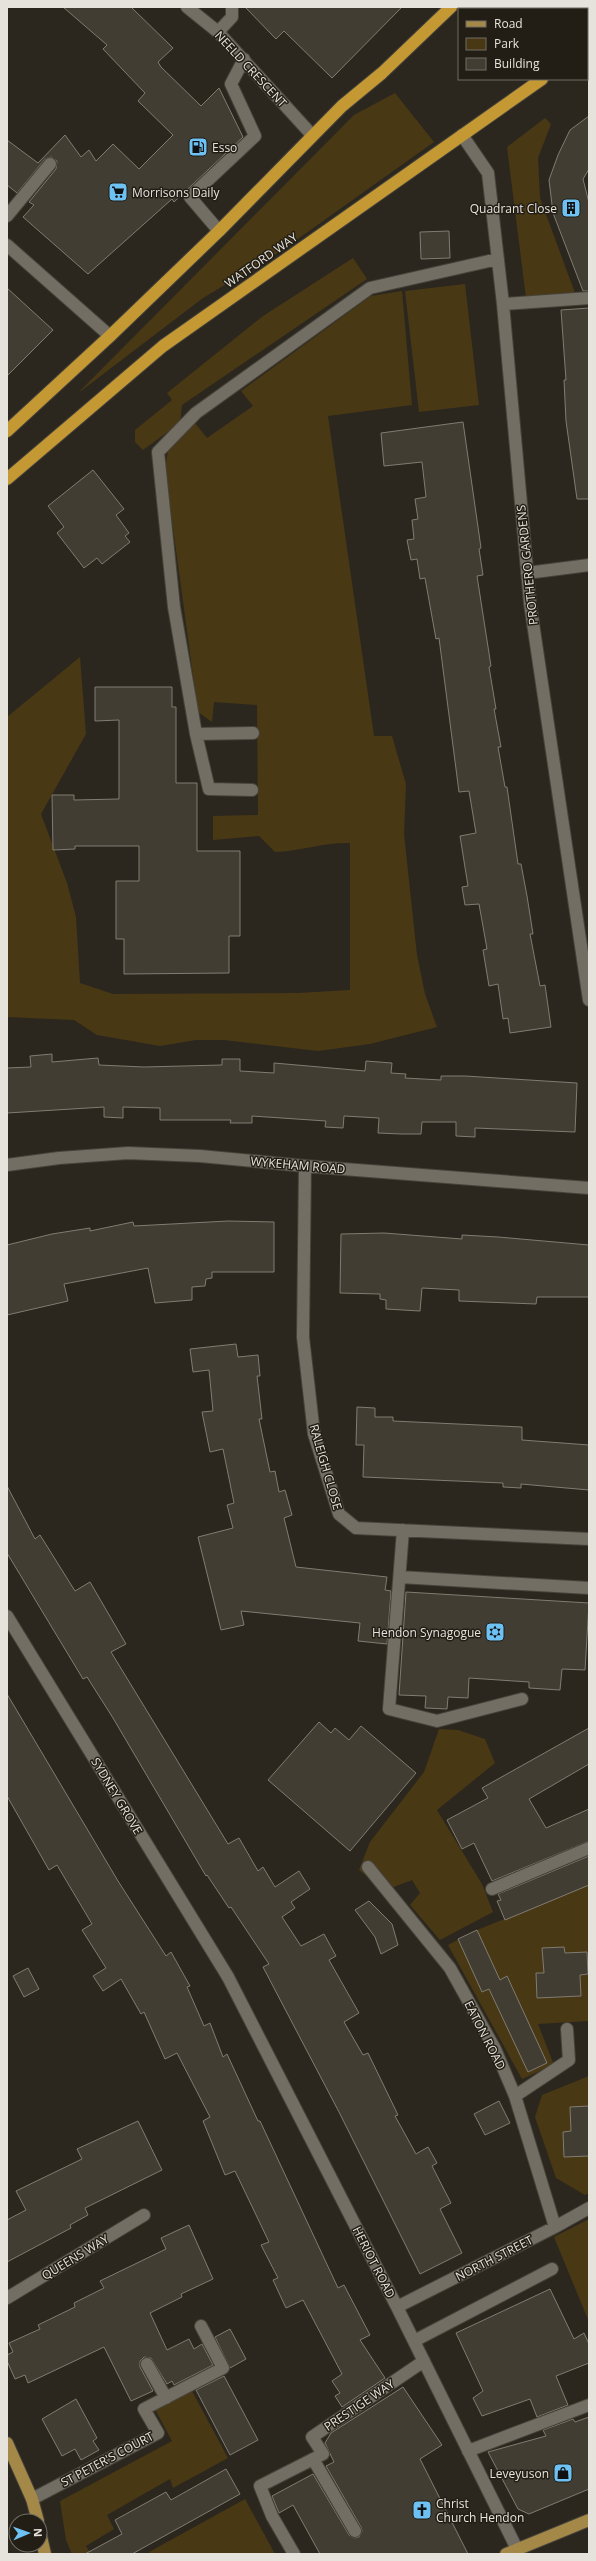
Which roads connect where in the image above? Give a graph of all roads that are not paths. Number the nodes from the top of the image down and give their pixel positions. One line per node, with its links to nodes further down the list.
1 (187, 7): 4 (street, NEELD CRESCENT)
2 (232, 7): 4 (street)
3 (452, 7): 7 (highway)
4 (218, 32): 5 (street, NEELD CRESCENT)
5 (244, 60): 7 (street, NEELD CRESCENT); 11 (street)
6 (541, 80): 8 (highway, WATFORD WAY)
7 (312, 135): 11 (highway)
8 (462, 135): 13 (street, PROTHERO GARDENS); 18 (highway, WATFORD WAY)
9 (50, 164): 10 (street)
10 (7, 216)
11 (219, 231): 16 (highway)
12 (10, 253): 16 (street)
13 (498, 259): 15 (street, PROTHERO GARDENS); 22 (street)
14 (589, 298): 15 (street)
15 (503, 304): 20 (street, PROTHERO GARDENS)
16 (110, 336): 17 (highway)
17 (7, 431)
18 (7, 479)
19 (589, 565): 20 (street)
20 (527, 573): 24 (street, PROTHERO GARDENS)
21 (253, 733): 22 (street)
22 (196, 734): 23 (street)
23 (252, 790)
24 (589, 1000)
25 (7, 1165): 26 (street, WYKEHAM ROAD)
26 (305, 1166): 27 (street, WYKEHAM ROAD); 28 (street, RALEIGH CLOSE)
27 (589, 1188)
28 (404, 1530): 29 (street, RALEIGH CLOSE); 30 (street)
29 (589, 1539)
30 (400, 1577): 31 (street); 33 (street)
31 (589, 1588)
32 (7, 1616): 37 (street, SYDNEY GROVE)
33 (522, 1698)
34 (589, 1848): 36 (street)
35 (368, 1867): 39 (street, EATON ROAD)
36 (492, 1890)
37 (228, 1977): 45 (street, HERIOT ROAD)
38 (567, 2029): 39 (street)
39 (515, 2096): 42 (street, EATON ROAD)
40 (589, 2208): 42 (street, NORTH STREET)
41 (144, 2215): 44 (street, QUEENS WAY)
42 (555, 2227): 45 (street, NORTH STREET)
43 (552, 2269): 47 (street)
44 (7, 2298)
45 (397, 2307): 47 (street, HERIOT ROAD)
46 (201, 2326): 50 (street)
47 (414, 2341): 48 (street, HERIOT ROAD)
48 (424, 2361): 53 (street, HERIOT ROAD); 54 (street, PRESTIGE WAY)
49 (147, 2364): 50 (street)
50 (166, 2398): 55 (street, ST PETER'S COURT)
51 (589, 2405): 53 (street)
52 (7, 2443): 55 (main road)
53 (468, 2451): 59 (street, HERIOT ROAD)
54 (313, 2459): 58 (street); 60 (street)
55 (32, 2499): 56 (main road)
56 (36, 2513)
57 (589, 2520): 59 (main road)
58 (355, 2531)
59 (517, 2549): 61 (main road)
60 (294, 2554)
61 (506, 2554)

